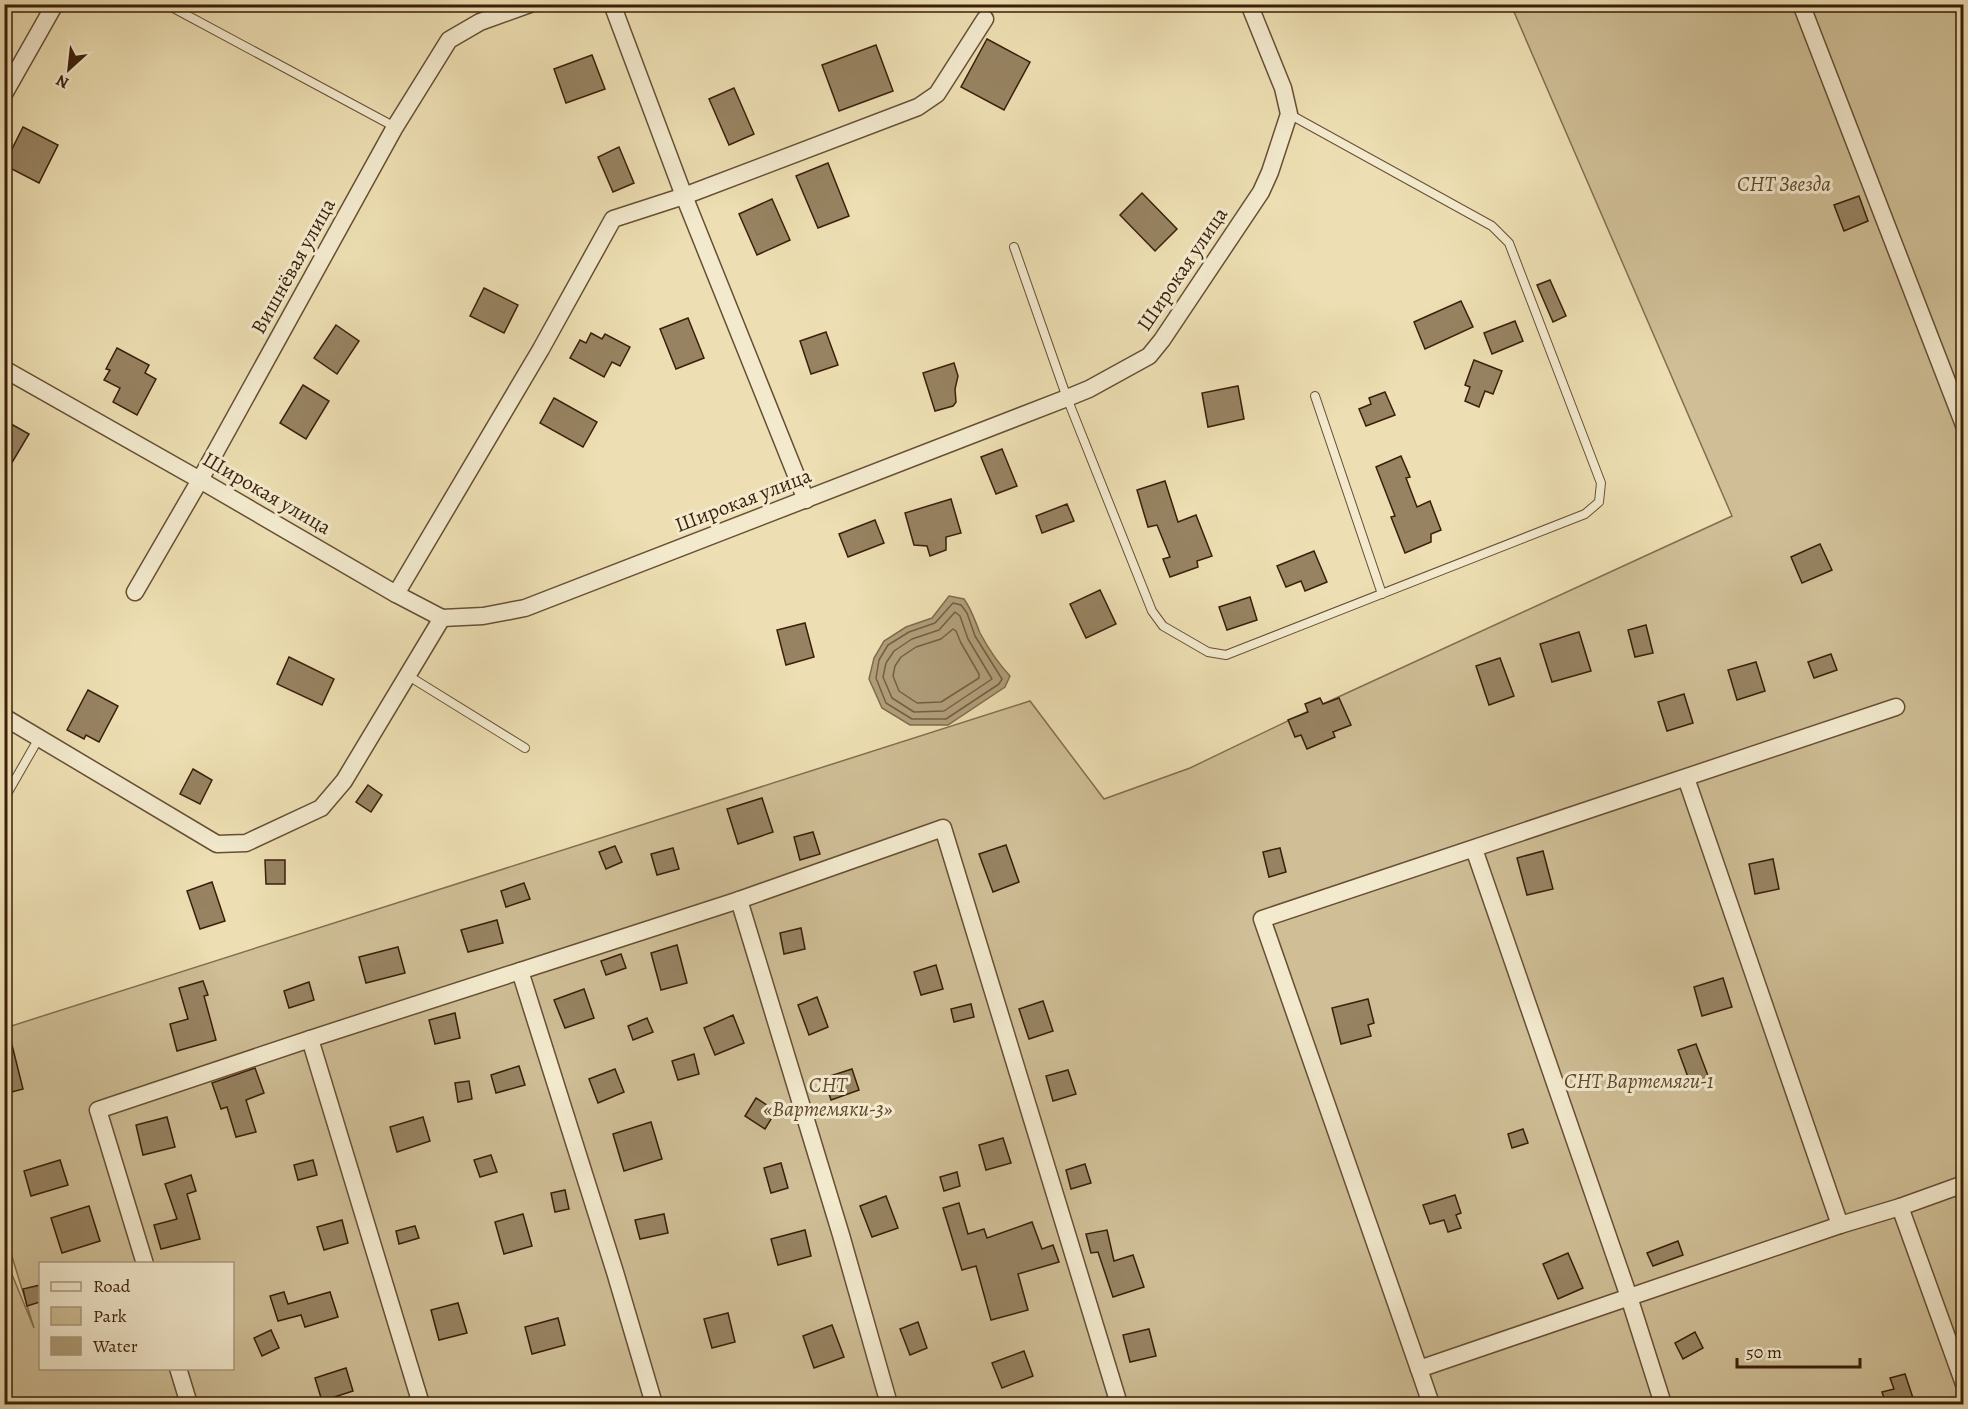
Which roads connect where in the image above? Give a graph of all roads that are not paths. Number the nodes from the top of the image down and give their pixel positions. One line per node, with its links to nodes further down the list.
1 (55, 4): 8 (street)
2 (166, 4): 10 (lane)
3 (530, 4): 10 (street, Вишнёвая улица)
4 (612, 4): 11 (street)
5 (1249, 4): 9 (street)
6 (1801, 4): 16 (street)
7 (985, 19): 11 (street)
8 (4, 94)
9 (1289, 114): 15 (street, Широкая улица); 21 (lane)
10 (395, 127): 17 (street, Вишнёвая улица)
11 (684, 196): 18 (street); 20 (street)
12 (1014, 247): 15 (lane)
13 (5, 370): 17 (street, Широкая улица)
14 (1315, 396): 21 (lane)
15 (1067, 398): 18 (street, Широкая улица); 21 (lane)
16 (1964, 425)
17 (200, 480): 19 (street, Вишнёвая улица); 20 (street, Широкая улица)
18 (806, 500): 22 (street, Широкая улица)
19 (135, 592)
20 (396, 594): 22 (street, Широкая улица)
21 (1382, 594)
22 (442, 618): 23 (street)
23 (407, 675): 26 (street); 27 (lane)
24 (1896, 707): 28 (street)
25 (4, 717): 26 (street)
26 (39, 738): 29 (lane)
27 (525, 748)
28 (1686, 778): 30 (street); 36 (street)
29 (4, 799)
30 (1474, 849): 38 (street); 39 (street)
31 (739, 900): 32 (street); 45 (street); 46 (street)
32 (520, 972): 33 (street); 44 (street)
33 (310, 1039): 37 (street); 43 (street)
34 (1964, 1184): 35 (street)
35 (1900, 1207): 36 (street); 41 (street)
36 (1839, 1225): 38 (street)
37 (145, 1262)
38 (1629, 1297): 39 (street); 48 (street)
39 (1419, 1369): 47 (street)
40 (179, 1370): 42 (street)
41 (1964, 1384)
42 (189, 1404)
43 (421, 1404)
44 (654, 1404)
45 (889, 1404)
46 (1119, 1404)
47 (1431, 1404)
48 (1663, 1404)

